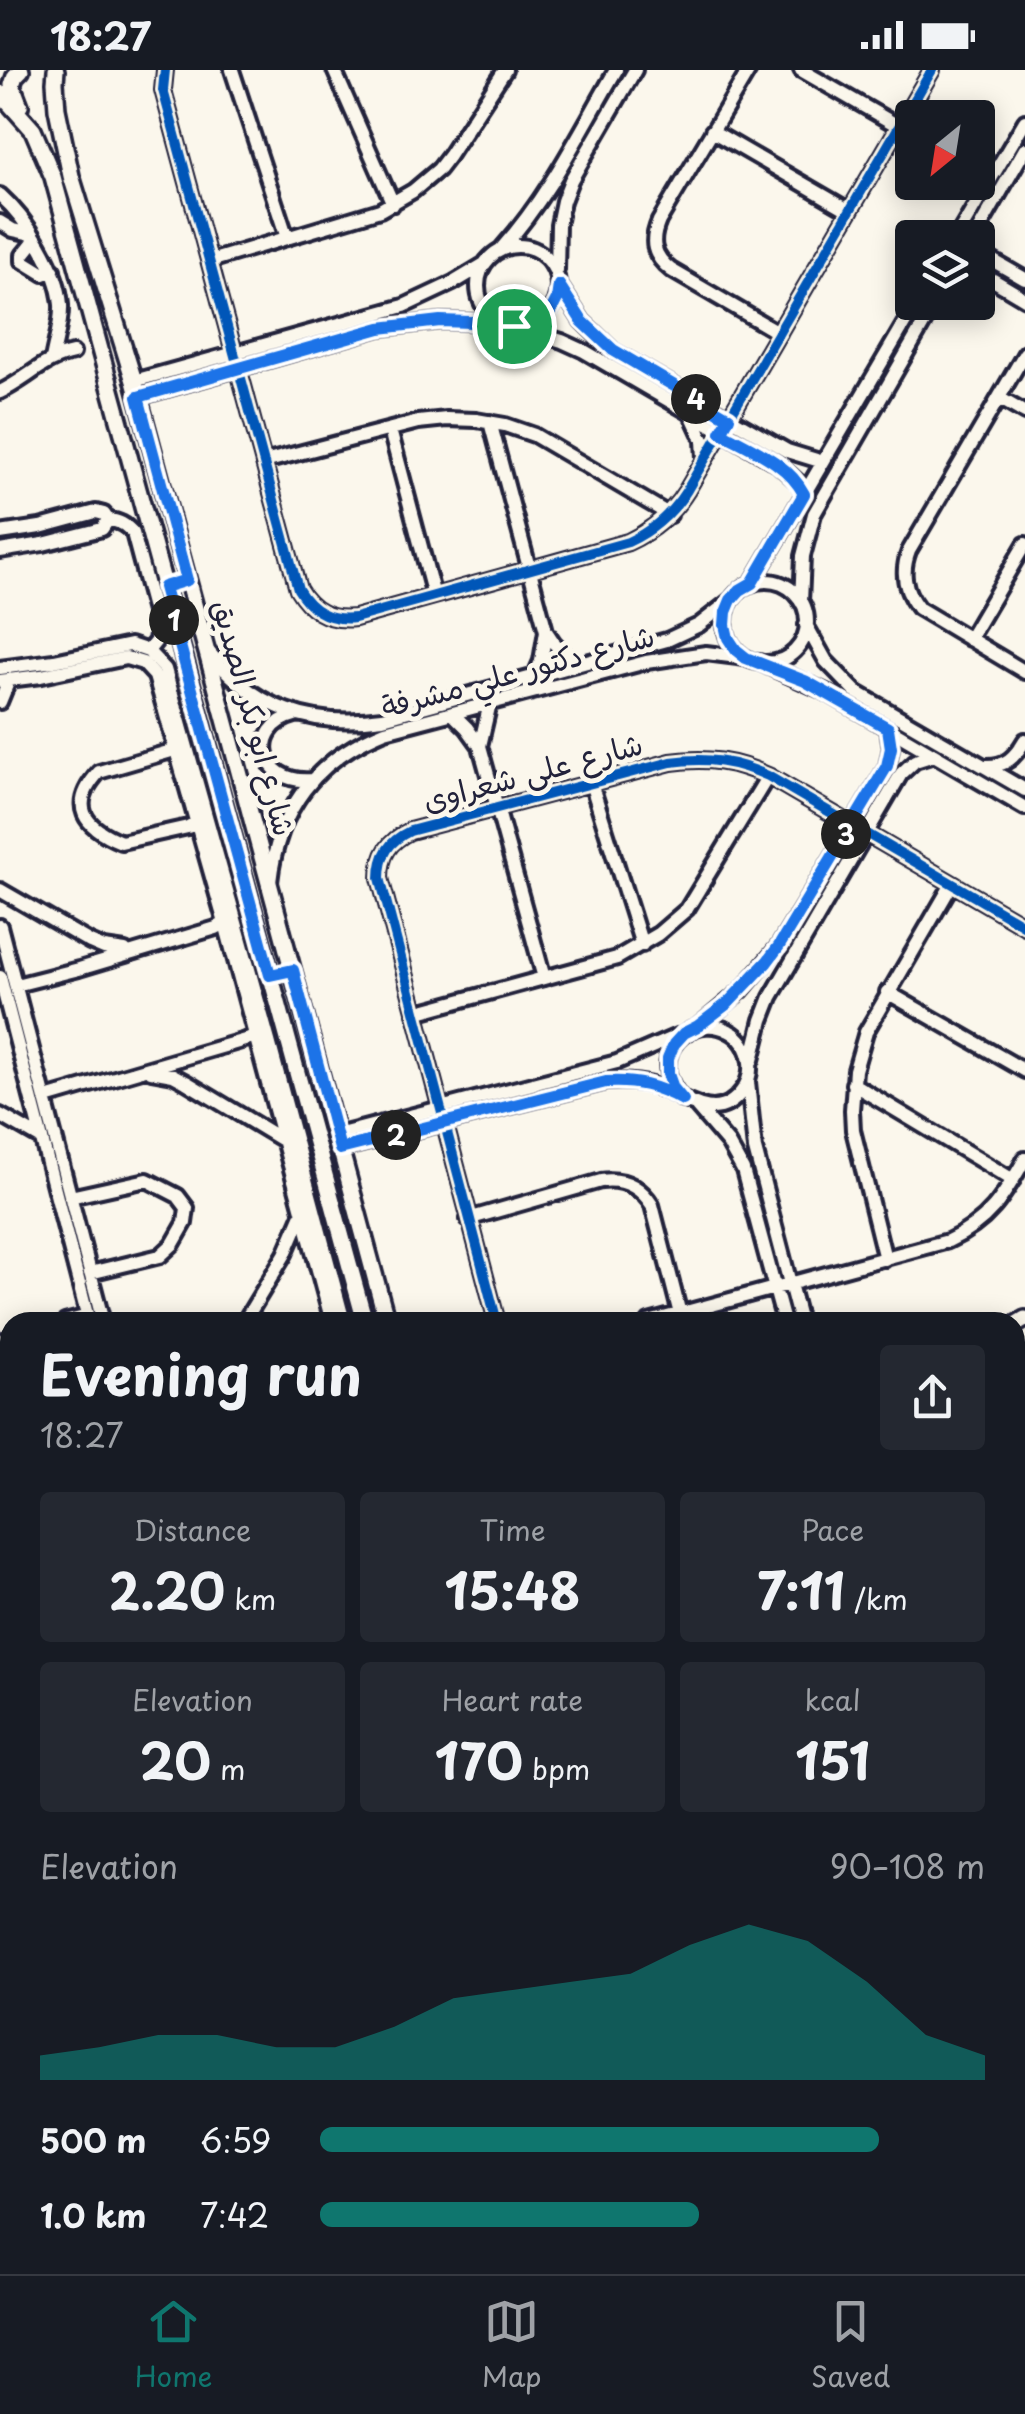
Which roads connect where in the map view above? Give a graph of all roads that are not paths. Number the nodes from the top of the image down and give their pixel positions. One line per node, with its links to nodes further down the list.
1 (21, 70): 15 (main road)
2 (165, 70): 29 (street)
3 (232, 70): 27 (street)
4 (334, 70): 23 (street)
5 (616, 70): 28 (street)
6 (635, 70): 33 (street)
7 (749, 70): 17 (street)
8 (801, 70): 16 (street)
9 (932, 70): 13 (street)
10 (499, 73): 23 (street)
11 (52, 74): 46 (main road, شارع ابو بكر الصديق)
12 (0, 92): 15 (main road, شارع ابو بكر الصديق)
13 (914, 100)
14 (1025, 120): 20 (street)
15 (26, 121): 67 (main road, شارع ابو بكر الصديق)
16 (895, 124)
17 (712, 131): 24 (street); 40 (street)
18 (895, 133): 24 (street)
19 (1025, 149): 21 (street)
20 (995, 171)
21 (995, 175)
22 (1, 198): 26 (street)
23 (393, 204): 27 (street)
24 (850, 211): 40 (street)
25 (0, 222): 26 (street)
26 (33, 236): 32 (street); 32 (street)
27 (286, 238): 29 (street)
28 (502, 248): 31 (street); 33 (street)
29 (210, 261): 42 (street)
30 (995, 262): 34 (street)
31 (483, 265): 39 (street); 42 (street)
32 (53, 270): 44 (street)
33 (558, 279): 39 (street); 51 (street)
34 (1025, 279)
35 (995, 281): 36 (street)
36 (1025, 299)
37 (907, 320): 57 (street)
38 (926, 320): 70 (street)
39 (508, 325): 45 (street); 50 (street)
40 (779, 333): 51 (street)
41 (74, 353): 44 (street)
42 (234, 354): 45 (street); 46 (street)
43 (1025, 354): 48 (street)
44 (52, 360): 47 (street)
45 (238, 368): 46 (street); 55 (street)
46 (136, 389): 65 (main road, شارع ابو بكر الصديق)
47 (0, 392)
48 (999, 398): 49 (street); 73 (street)
49 (1025, 413)
50 (691, 414): 54 (street); 56 (street)
51 (729, 418): 54 (street); 57 (street)
52 (490, 422): 53 (street); 59 (street); 64 (street)
53 (390, 430): 55 (street); 68 (street)
54 (721, 432): 56 (street); 58 (street)
55 (264, 462): 68 (street)
56 (704, 462): 59 (street)
57 (823, 462): 58 (street)
58 (804, 494): 66 (street)
59 (670, 515): 64 (street)
60 (103, 525): 61 (street); 63 (street); 75 (street)
61 (0, 533)
62 (1025, 544): 73 (street)
63 (0, 551)
64 (530, 570): 68 (street); 72 (street)
65 (187, 580): 67 (main road); 74 (main road, شارع ابو بكر الصديق)
66 (752, 583): 69 (street); 70 (street)
67 (164, 587): 114 (main road, شارع ابو بكر الصديق)
68 (434, 596)
69 (731, 600): 76 (street); 77 (street, شارع دكتور علي مشرفة)
70 (801, 602): 71 (street)
71 (806, 625): 76 (street); 92 (street)
72 (546, 630): 77 (street); 79 (street)
73 (969, 639): 78 (street)
74 (205, 648): 86 (street, شارع دكتور علي مشرفة); 102 (main road, شارع ابو بكر الصديق)
75 (148, 651): 80 (street); 121 (street)
76 (753, 660): 82 (street, شارع دكتور علي مشرفة); 87 (street)
77 (574, 665): 79 (street, شارع دكتور علي مشرفة)
78 (1025, 672)
79 (535, 675): 81 (street, شارع دكتور علي مشرفة)
80 (3, 676): 83 (street); 89 (street)
81 (511, 682): 82 (street); 86 (street, شارع دكتور علي مشرفة)
82 (515, 696): 84 (street, شارع دكتور علي مشرفة)
83 (0, 701)
84 (490, 703): 85 (street, شارع دكتور علي مشرفة); 90 (street)
85 (452, 713): 90 (street); 94 (street, شارع دكتور علي مشرفة)
86 (298, 715): 94 (street)
87 (888, 728): 91 (street); 100 (street)
88 (1025, 740): 92 (street)
89 (176, 746): 99 (street); 99 (street)
90 (480, 746): 97 (street)
91 (934, 755): 98 (street); 101 (street)
92 (983, 766): 96 (street)
93 (768, 776): 95 (street, شارع على شعراوى); 100 (street, شارع على شعراوى); 109 (street)
94 (311, 780): 102 (street, شارع دكتور علي مشرفة)
95 (591, 783): 97 (street, شارع على شعراوى); 109 (street)
96 (1025, 790)
97 (497, 808): 115 (street); 118 (street, شارع على شعراوى)
98 (1025, 808)
99 (197, 822): 105 (street)
100 (852, 825): 101 (street, شارع على شعراوى); 119 (street)
101 (866, 834): 103 (street, شارع على شعراوى); 123 (street)
102 (270, 884): 112 (main road, شارع ابو بكر الصديق)
103 (952, 884): 107 (street, شارع على شعراوى); 116 (street)
104 (0, 890): 108 (street)
105 (225, 923): 110 (street); 121 (street)
106 (0, 926): 113 (street)
107 (1025, 926)
108 (77, 934): 110 (street); 111 (street)
109 (642, 945): 115 (street)
110 (132, 952): 111 (street)
111 (79, 969): 117 (street)
112 (293, 970): 114 (main road); 139 (main road, شارع ابو بكر الصديق)
113 (4, 972): 117 (street)
114 (270, 975): 156 (main road, شارع ابو بكر الصديق)
115 (544, 978): 118 (street)
116 (887, 992): 125 (street); 128 (street)
117 (14, 994): 129 (street); 137 (street)
118 (415, 1013): 133 (street, شارع على شعراوى)
119 (698, 1026): 120 (street); 123 (street)
120 (684, 1033): 130 (street); 133 (street)
121 (261, 1040): 122 (street); 131 (street)
122 (189, 1057): 124 (street); 126 (street)
123 (751, 1068): 127 (street)
124 (144, 1070): 126 (street); 129 (street)
125 (1025, 1071)
126 (186, 1082): 136 (street)
127 (748, 1082): 132 (street); 149 (street)
128 (853, 1084): 141 (street); 147 (street)
129 (46, 1098): 142 (street)
130 (683, 1100): 132 (street); 135 (street)
131 (280, 1106): 136 (street); 138 (street); 145 (street)
132 (697, 1107): 150 (street)
133 (440, 1108): 135 (street, شارع على شعراوى); 139 (street)
134 (0, 1115): 137 (street)
135 (444, 1123): 139 (street); 144 (street, شارع على شعراوى)
136 (256, 1124): 138 (street)
137 (42, 1139): 151 (street)
138 (284, 1141): 143 (street)
139 (339, 1142): 157 (main road, شارع ابو بكر الصديق)
140 (1025, 1160): 141 (street)
141 (1013, 1180): 147 (street)
142 (70, 1197): 148 (street); 148 (street)
143 (303, 1212): 145 (street); 146 (street)
144 (468, 1220): 158 (street, شارع على شعراوى); 159 (street)
145 (319, 1252): 146 (street); 154 (street); 155 (street)
146 (285, 1254): 153 (street)
147 (885, 1259): 149 (street)
148 (90, 1274): 152 (street)
149 (790, 1285): 150 (street); 162 (street)
150 (775, 1289): 160 (street); 161 (street)
151 (86, 1312)
152 (101, 1312)
153 (250, 1312)
154 (330, 1312)
155 (340, 1312)
156 (362, 1312)
157 (384, 1312)
158 (494, 1312)
159 (679, 1312)
160 (688, 1312)
161 (781, 1312)
162 (797, 1312)

